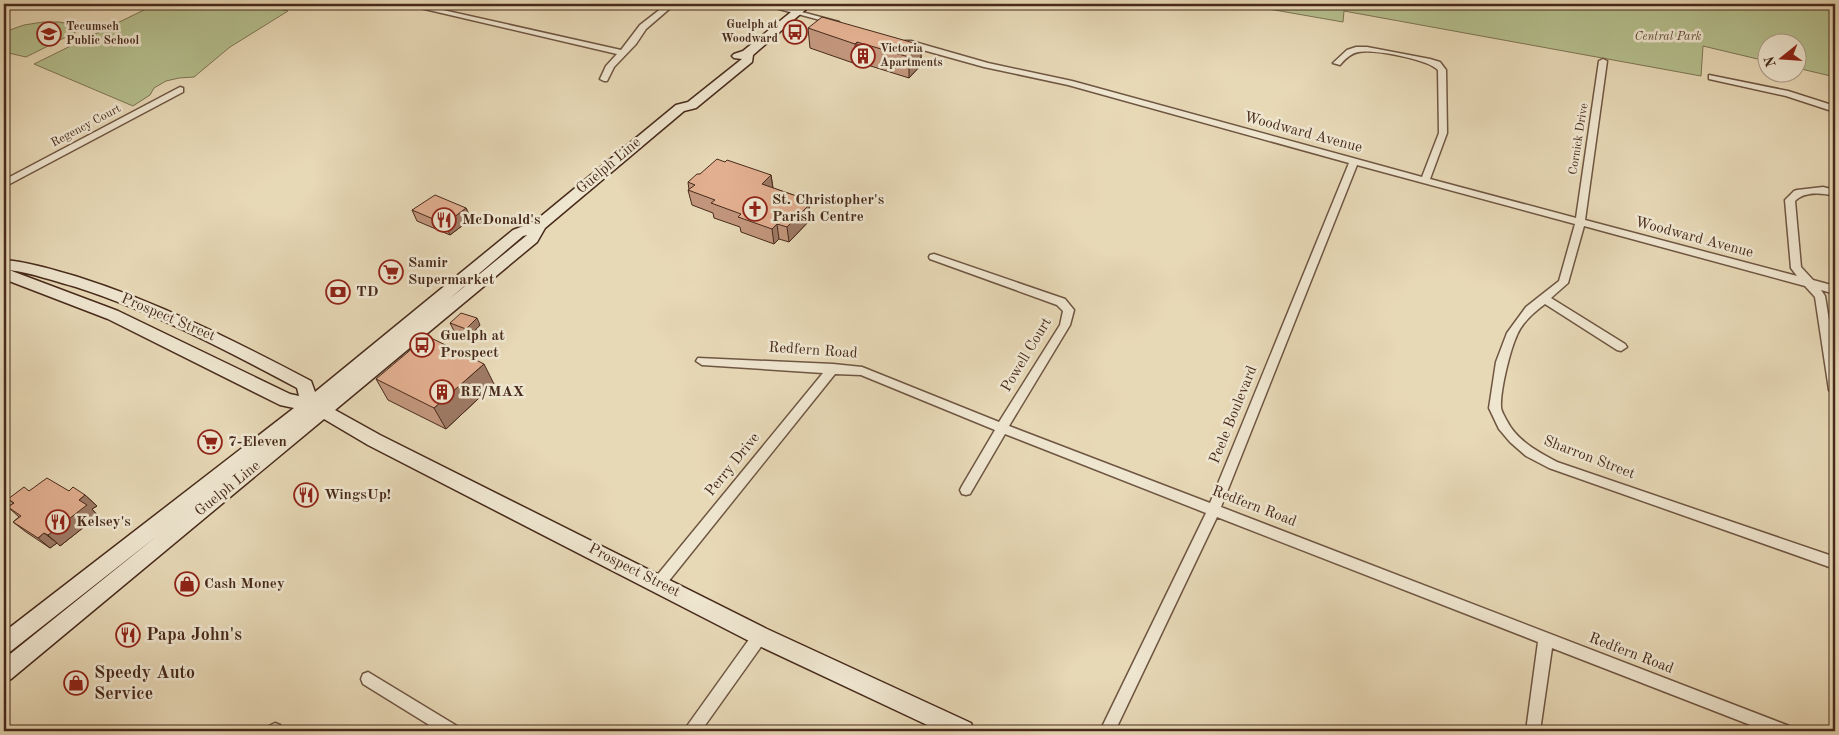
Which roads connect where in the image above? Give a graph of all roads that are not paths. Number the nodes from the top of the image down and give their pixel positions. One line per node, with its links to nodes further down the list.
1 (407, 4): 7 (street)
2 (671, 4): 7 (street)
3 (764, 4): 4 (street)
4 (803, 8): 5 (street); 29 (street, Guelph Line)
5 (844, 24)
6 (899, 40): 14 (street, Woodward Avenue)
7 (622, 53): 11 (street)
8 (1603, 61): 18 (street, Cornick Drive)
9 (1337, 63): 15 (street)
10 (1712, 77): 13 (street)
11 (604, 79)
12 (180, 90): 16 (street, Regency Court)
13 (1835, 109)
14 (1354, 160): 15 (street, Woodward Avenue); 32 (street, Peele Boulevard)
15 (1424, 182): 18 (street, Woodward Avenue)
16 (4, 184)
17 (1835, 193): 22 (street)
18 (1580, 222): 22 (street, Woodward Avenue); 24 (street, Sharron Street)
19 (934, 257): 30 (street, Powell Court)
20 (4, 265): 29 (street, Prospect Street)
21 (4, 274): 29 (street, Prospect Street)
22 (1810, 283): 23 (street, Woodward Avenue); 28 (street)
23 (1835, 290)
24 (1545, 298): 25 (street); 33 (street, Sharron Street)
25 (1621, 346)
26 (702, 361): 27 (street, Redfern Road)
27 (833, 368): 30 (street, Redfern Road); 34 (street, Perry Drive)
28 (1835, 390)
29 (316, 408): 34 (street, Prospect Street); 37 (street, Guelph Line); 38 (street, Guelph Line)
30 (1002, 428): 31 (street, Powell Court); 32 (street, Redfern Road)
31 (966, 490)
32 (1214, 510): 36 (street, Redfern Road); 43 (street, Peele Boulevard)
33 (1835, 563)
34 (659, 583): 35 (street, Prospect Street)
35 (760, 636): 41 (street); 42 (street, Prospect Street)
36 (1546, 638): 44 (street); 45 (street, Redfern Road)
37 (4, 644)
38 (4, 672)
39 (368, 679): 40 (street)
40 (452, 731)
41 (692, 731)
42 (963, 731)
43 (1107, 731)
44 (1533, 731)
45 (1784, 731)

